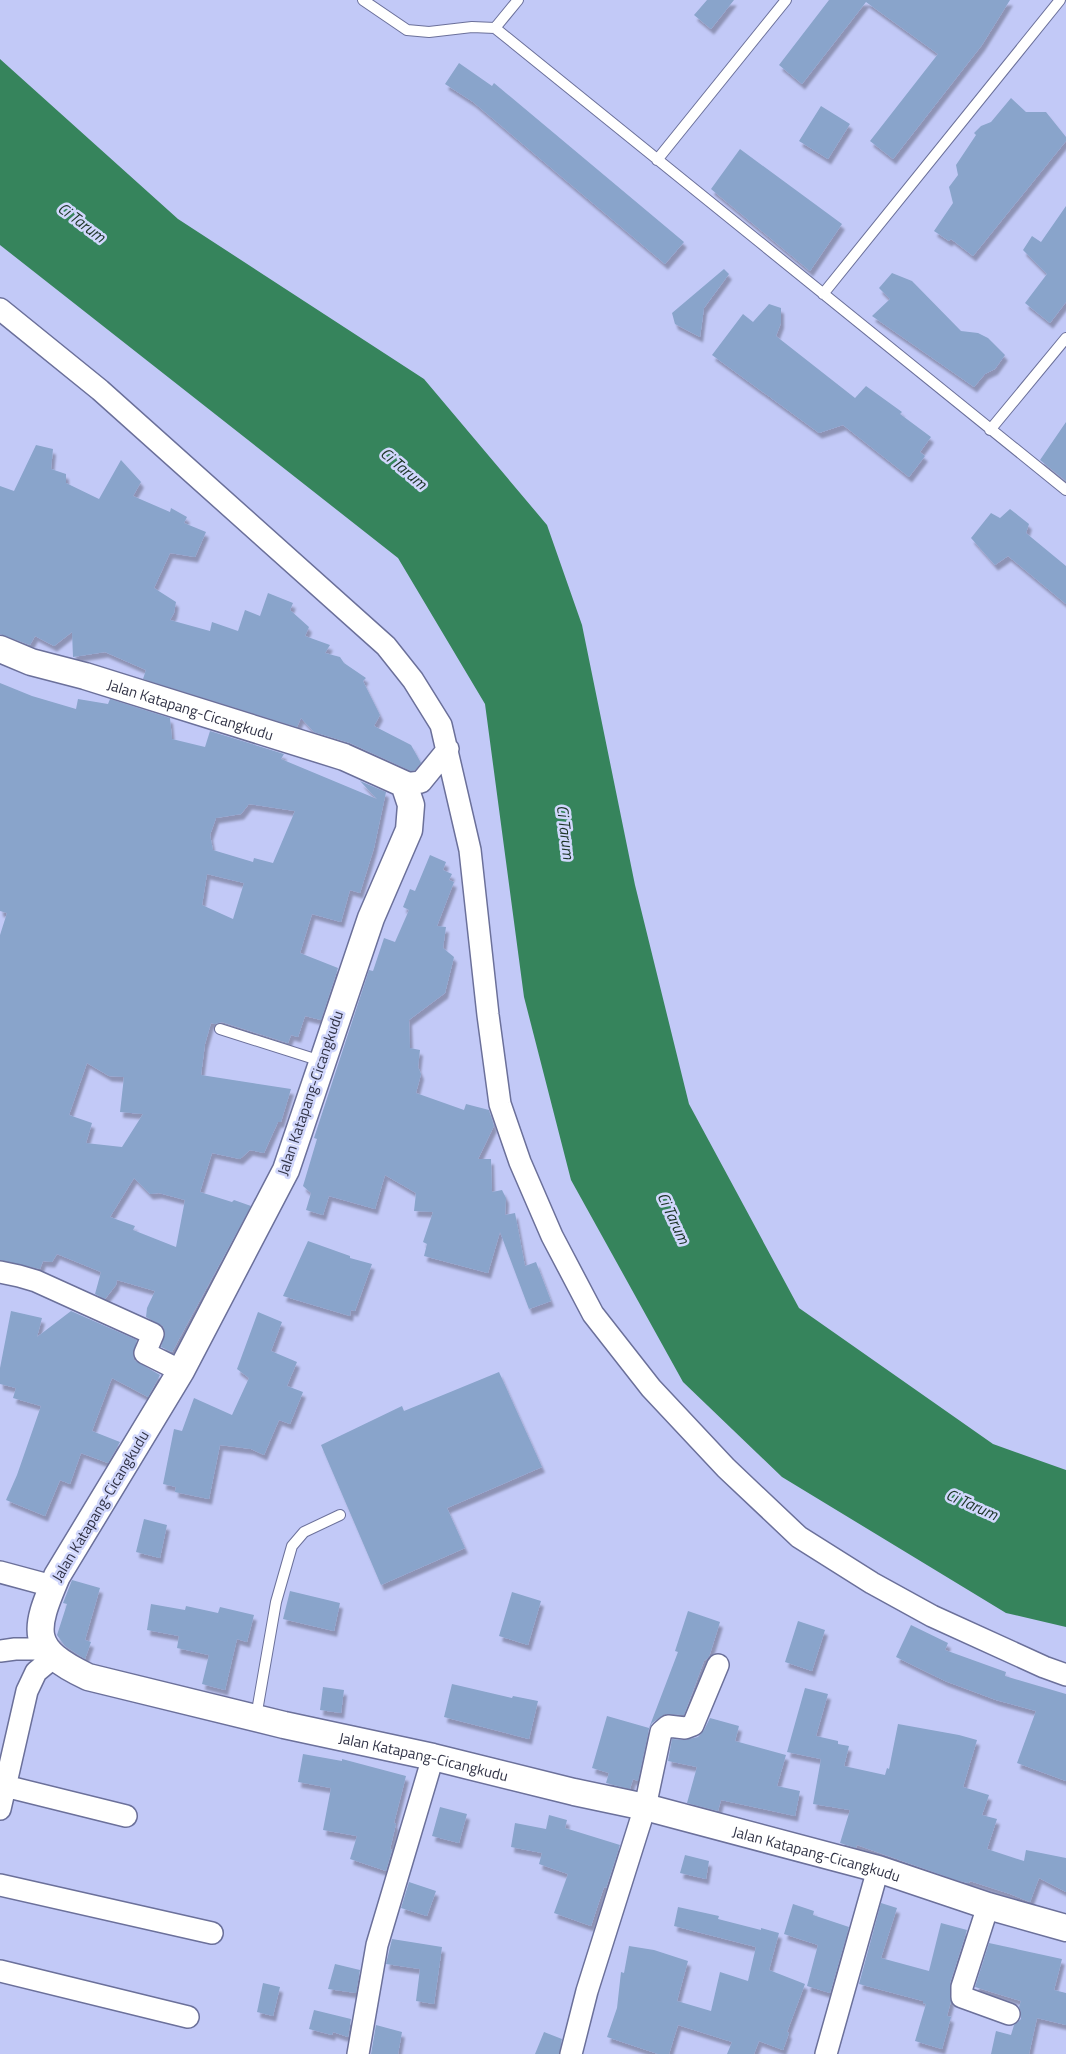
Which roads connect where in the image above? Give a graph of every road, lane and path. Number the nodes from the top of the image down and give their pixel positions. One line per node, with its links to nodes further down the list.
1 (363, 0): 5 (lane)
2 (518, 0): 5 (lane)
3 (786, 0): 6 (lane)
4 (1060, 0): 7 (lane)
5 (495, 28): 6 (lane)
6 (657, 160): 7 (lane)
7 (823, 294): 10 (lane)
8 (0, 308): 13 (street)
9 (1066, 338): 10 (lane)
10 (990, 430): 11 (lane)
11 (1066, 490)
12 (0, 649): 14 (street, Jalan Katapang-Cicangkudu)
13 (448, 749): 14 (street); 25 (street)
14 (404, 784): 16 (street, Jalan Katapang-Cicangkudu)
15 (220, 1029): 16 (lane)
16 (321, 1061): 18 (street, Jalan Katapang-Cicangkudu)
17 (0, 1272): 18 (street)
18 (181, 1371): 21 (street, Jalan Katapang-Cicangkudu)
19 (340, 1515): 26 (lane)
20 (0, 1572): 21 (street)
21 (52, 1586): 23 (street, Jalan Katapang-Cicangkudu)
22 (0, 1651): 23 (street)
23 (50, 1653): 26 (street, Jalan Katapang-Cicangkudu); 28 (street)
24 (718, 1665): 29 (street)
25 (1066, 1675)
26 (256, 1718): 27 (street, Jalan Katapang-Cicangkudu)
27 (433, 1756): 29 (street, Jalan Katapang-Cicangkudu); 40 (street)
28 (5, 1786): 30 (street); 31 (street)
29 (645, 1807): 32 (street, Jalan Katapang-Cicangkudu); 41 (street)
30 (0, 1809)
31 (126, 1816)
32 (878, 1869): 34 (street, Jalan Katapang-Cicangkudu); 42 (street)
33 (0, 1885): 36 (street)
34 (988, 1906): 35 (street, Jalan Katapang-Cicangkudu); 38 (street)
35 (1066, 1928)
36 (212, 1933)
37 (0, 1971): 39 (street)
38 (1009, 2014)
39 (188, 2017)
40 (358, 2054)
41 (571, 2054)
42 (826, 2054)

